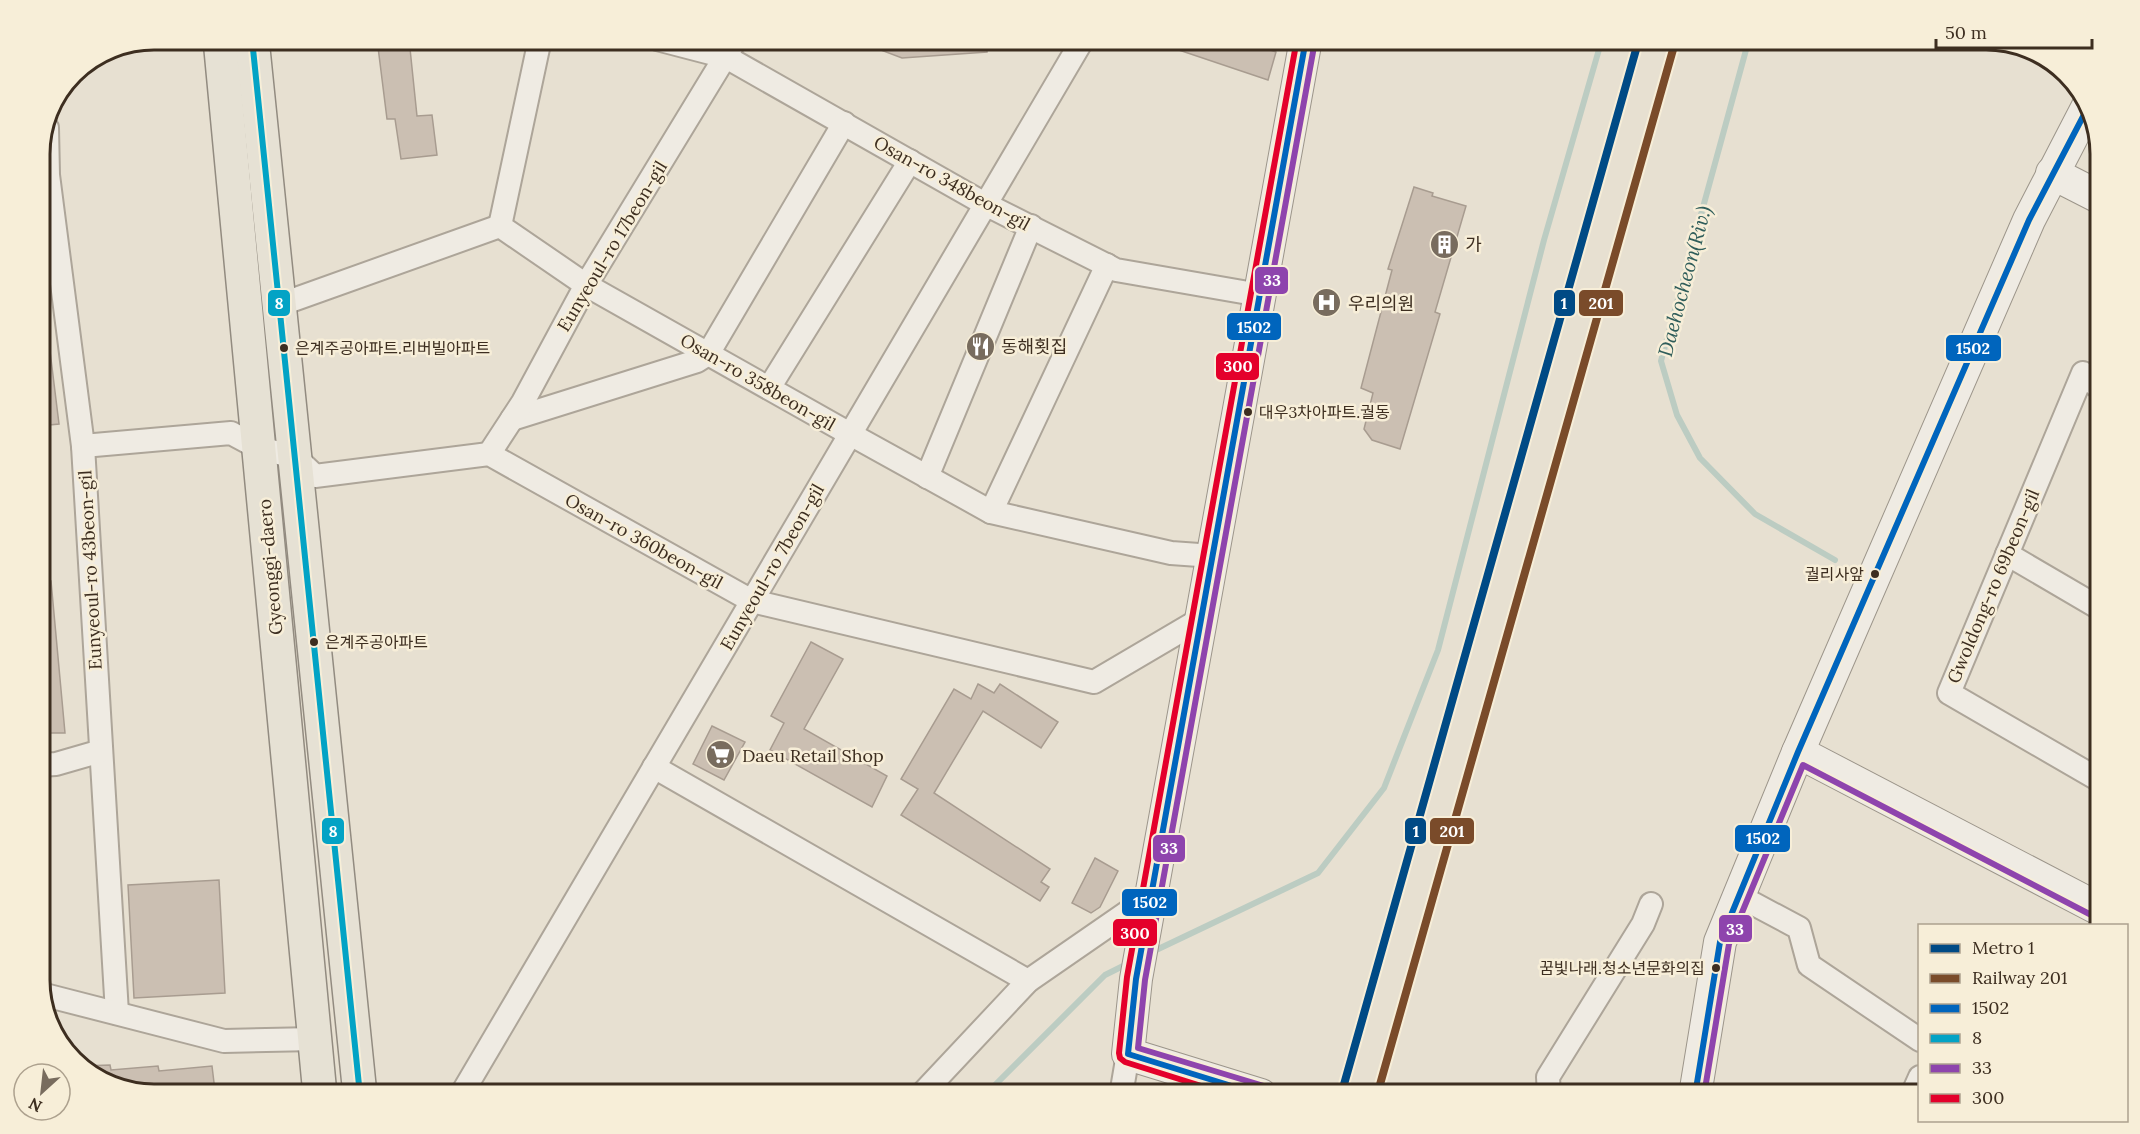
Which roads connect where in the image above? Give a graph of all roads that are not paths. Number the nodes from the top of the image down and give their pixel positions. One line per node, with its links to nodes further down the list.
1 (221, 50): 27 (main road, Gyeonggi-daero)
2 (253, 50): 20 (main road, Gyeonggi-daero)
3 (538, 50): 15 (street)
4 (730, 50): 18 (street, Eunyeoul-ro 17beon-gil)
5 (734, 50): 9 (street, Osan-ro 348beon-gil)
6 (1077, 50): 13 (street, Eunyeoul-ro 7beon-gil)
7 (1304, 50): 19 (street)
8 (2083, 115): 11 (street)
9 (844, 123): 10 (street, Osan-ro 348beon-gil); 21 (street)
10 (910, 161): 13 (street, Osan-ro 348beon-gil); 23 (street)
11 (2052, 173): 12 (street); 38 (street)
12 (2090, 192)
13 (986, 204): 16 (street, Osan-ro 348beon-gil); 25 (street, Eunyeoul-ro 7beon-gil)
14 (50, 218): 26 (street, Eunyeoul-ro 43beon-gil)
15 (500, 226): 18 (street, Osan-ro 358beon-gil); 20 (street)
16 (1031, 226): 17 (street, Osan-ro 348beon-gil); 30 (street)
17 (1107, 265): 19 (street, Osan-ro 348beon-gil); 31 (street)
18 (586, 285): 21 (street, Osan-ro 358beon-gil); 24 (street, Eunyeoul-ro 17beon-gil)
19 (1260, 295): 33 (street)
20 (279, 305): 29 (main road, Gyeonggi-daero)
21 (708, 354): 23 (street, Osan-ro 358beon-gil); 24 (street)
22 (2090, 380): 32 (street, Gwoldong-ro 69beon-gil)
23 (769, 388): 25 (street, Osan-ro 358beon-gil)
24 (512, 419): 28 (street, Eunyeoul-ro 17beon-gil)
25 (850, 434): 30 (street, Osan-ro 358beon-gil); 34 (street, Eunyeoul-ro 7beon-gil)
26 (83, 446): 27 (street); 37 (street, Eunyeoul-ro 43beon-gil)
27 (259, 448): 29 (street); 49 (main road, Gyeonggi-daero)
28 (489, 454): 29 (street); 34 (street, Osan-ro 360beon-gil)
29 (294, 456): 53 (main road, Gyeonggi-daero)
30 (927, 477): 31 (street, Osan-ro 358beon-gil)
31 (991, 512): 33 (street, Osan-ro 358beon-gil)
32 (2007, 554): 35 (street); 41 (street, Gwoldong-ro 69beon-gil)
33 (1213, 556): 36 (street)
34 (752, 601): 36 (street, Osan-ro 360beon-gil); 40 (street, Eunyeoul-ro 7beon-gil)
35 (2090, 603)
36 (1201, 619): 45 (street)
37 (101, 751): 39 (street); 48 (street, Eunyeoul-ro 43beon-gil)
38 (1798, 752): 42 (street); 44 (street)
39 (50, 764)
40 (654, 767): 46 (street); 54 (street, Eunyeoul-ro 7beon-gil)
41 (2090, 775)
42 (1739, 896): 50 (street); 59 (street)
43 (1651, 904): 58 (street)
44 (2090, 904)
45 (1149, 908): 46 (street); 51 (street)
46 (1028, 981): 55 (street)
47 (51, 996): 48 (street)
48 (117, 1013): 49 (street)
49 (315, 1039): 52 (main road, Gyeonggi-daero)
50 (1918, 1039)
51 (1128, 1054): 56 (street); 57 (street)
52 (319, 1084)
53 (359, 1084)
54 (467, 1084)
55 (931, 1084)
56 (1123, 1084)
57 (1225, 1084)
58 (1548, 1084)
59 (1697, 1084)

